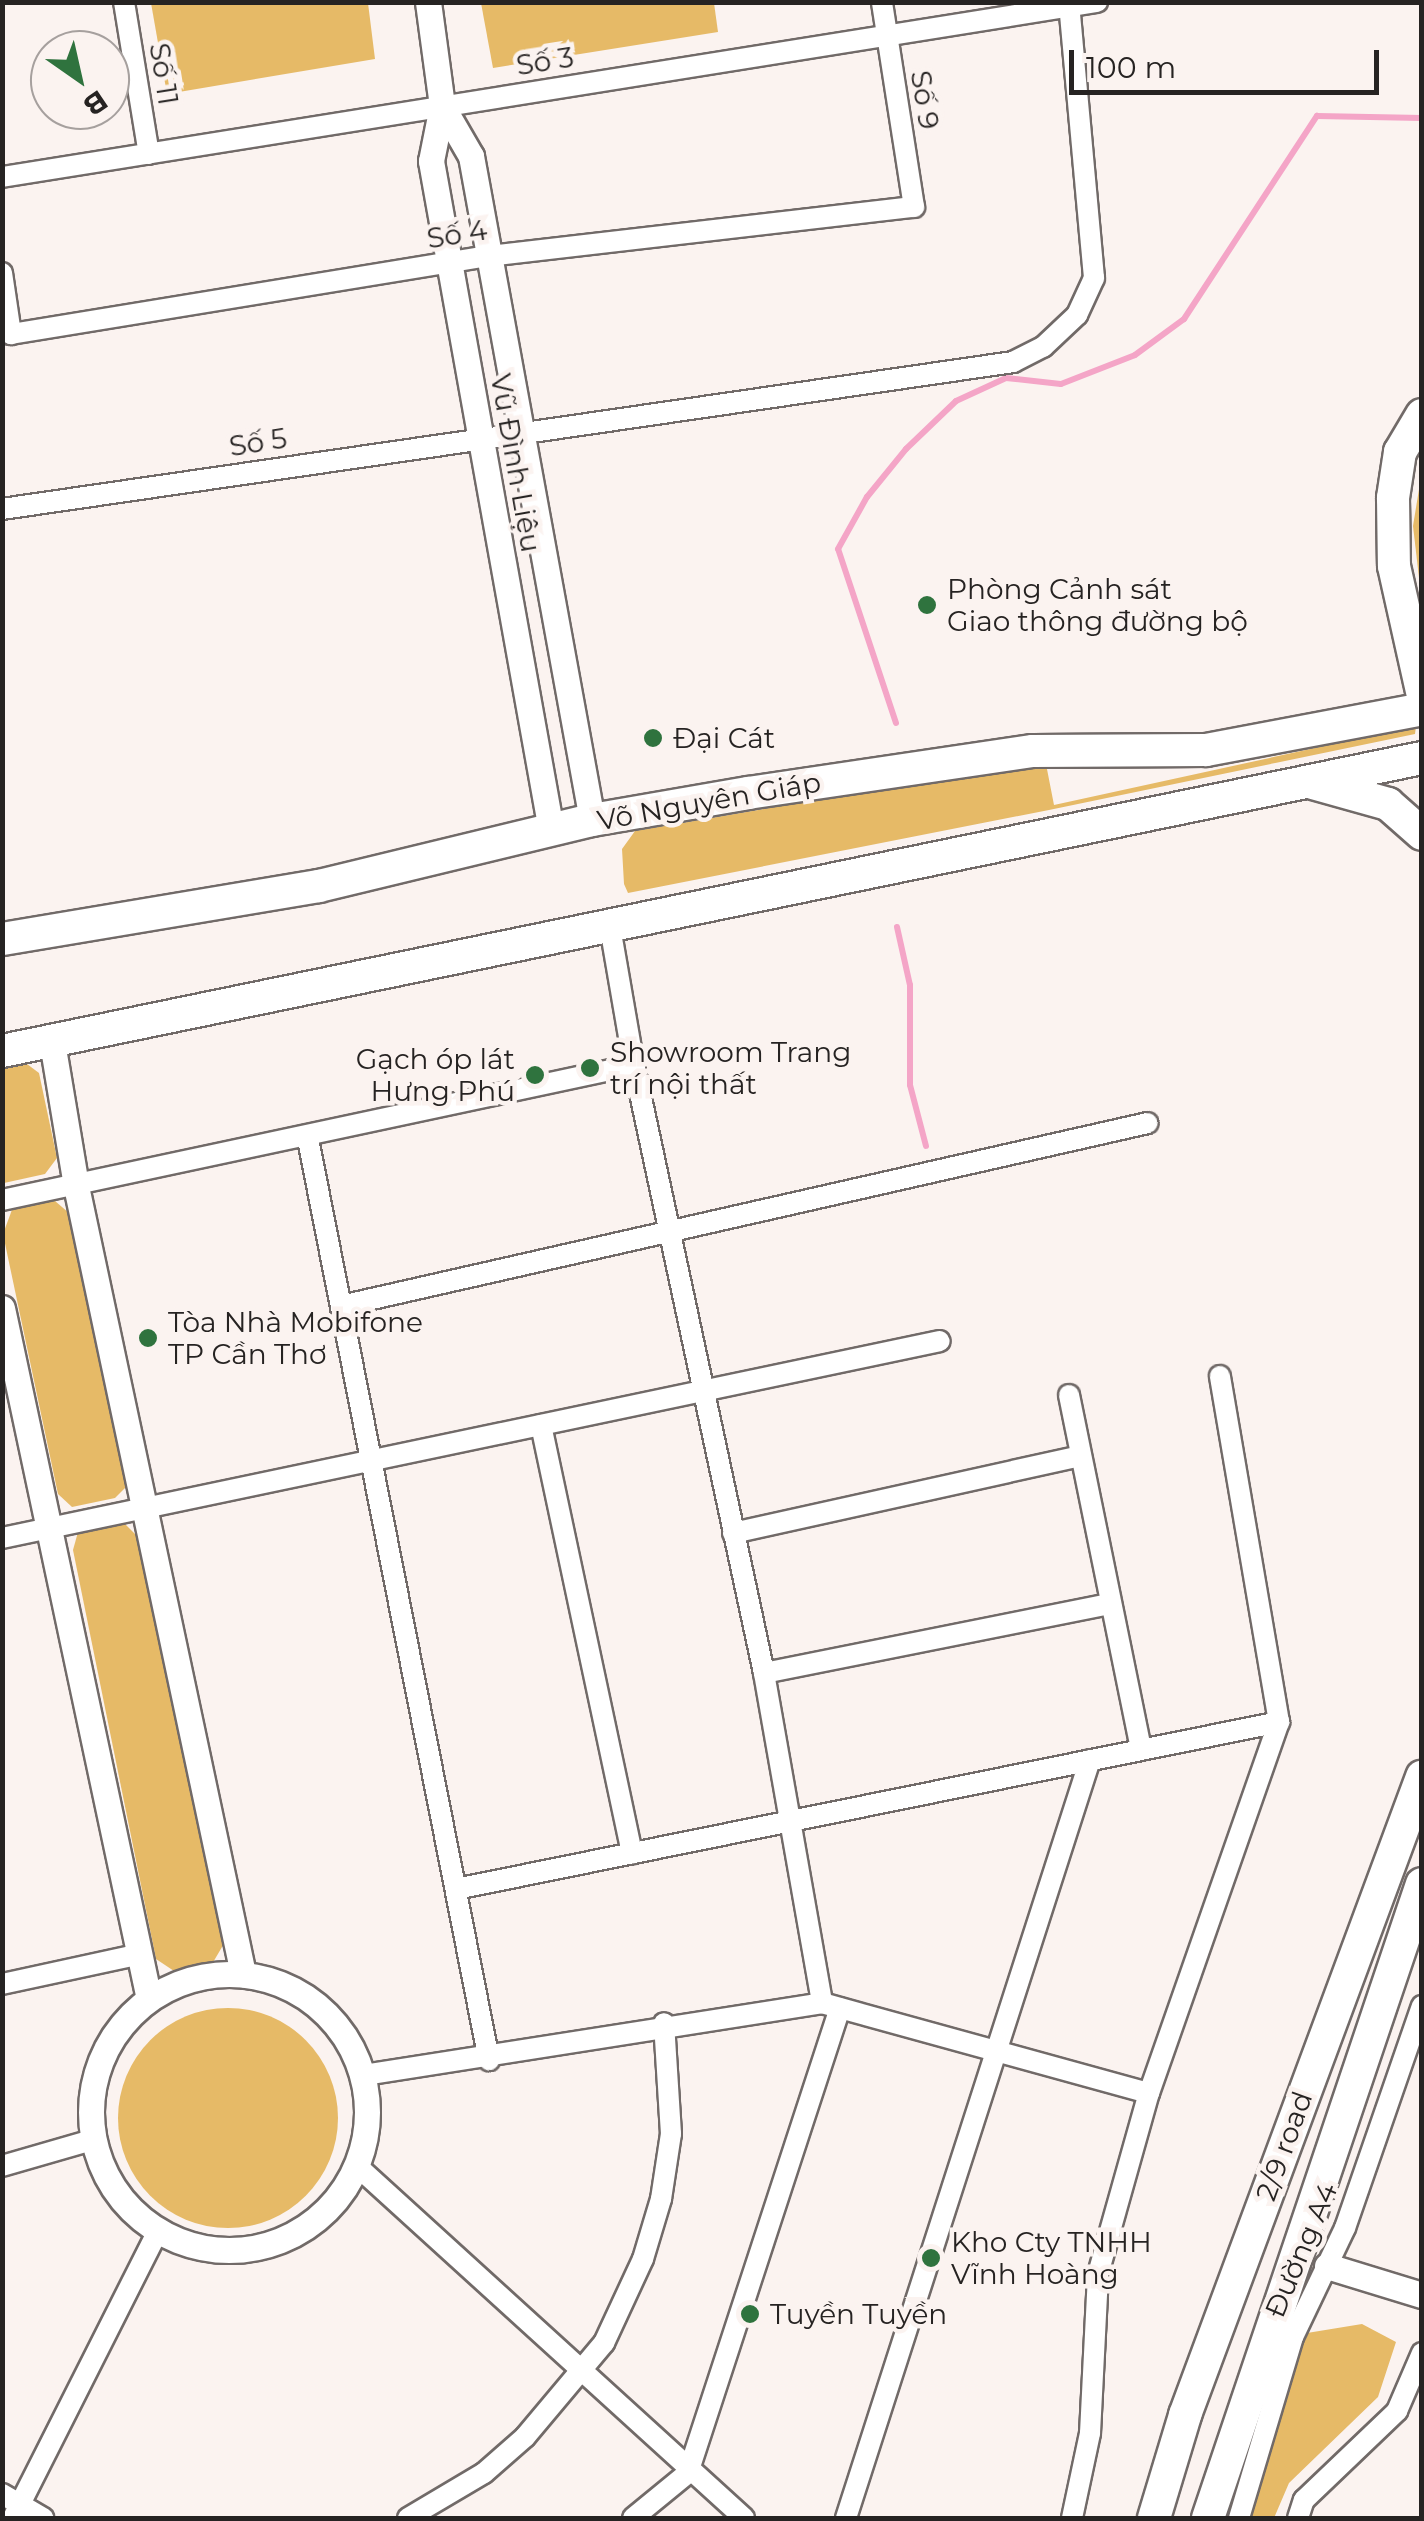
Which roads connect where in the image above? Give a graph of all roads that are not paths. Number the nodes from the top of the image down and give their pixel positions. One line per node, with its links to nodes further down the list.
1 (124, 2): 8 (street, Số 11)
2 (428, 2): 7 (street, Vũ Đình Liệu)
3 (882, 2): 6 (street, Số 9)
4 (1098, 2): 5 (street, Số 3)
5 (1070, 5): 6 (street, Số 3); 15 (street, Số 5)
6 (887, 32): 7 (street, Số 3); 10 (street, Số 9)
7 (442, 106): 8 (street, Số 3); 11 (street, Vũ Đình Liệu); 12 (street, Vũ Đình Liệu)
8 (149, 154): 9 (street, Số 3)
9 (2, 177)
10 (914, 206): 11 (street, Số 4)
11 (490, 256): 12 (street, Số 4); 15 (street, Vũ Đình Liệu)
12 (449, 262): 13 (street, Số 4); 16 (street, Vũ Đình Liệu)
13 (2, 273)
14 (1422, 414): 18 (highway)
15 (521, 430): 16 (street, Số 5); 22 (street, Vũ Đình Liệu)
16 (480, 436): 17 (street, Số 5); 23 (street, Vũ Đình Liệu)
17 (2, 509)
18 (1422, 691)
19 (1422, 709): 22 (highway, Võ Nguyên Giáp)
20 (1422, 758): 21 (highway)
21 (1298, 780): 24 (highway); 25 (highway)
22 (592, 820): 23 (highway, Võ Nguyên Giáp)
23 (551, 830): 26 (highway, Võ Nguyên Giáp)
24 (1422, 834)
25 (610, 921): 27 (highway); 29 (street)
26 (2, 939)
27 (52, 1042): 28 (highway); 32 (street)
28 (2, 1051)
29 (634, 1065): 31 (street); 34 (street)
30 (1148, 1123): 34 (street)
31 (308, 1138): 32 (street); 35 (street)
32 (76, 1186): 33 (street); 44 (street)
33 (2, 1200)
34 (670, 1229): 35 (street); 39 (street)
35 (341, 1306): 43 (street)
36 (2, 1308): 45 (street)
37 (940, 1341): 39 (street)
38 (1220, 1376): 50 (street)
39 (703, 1391): 41 (street); 46 (street)
40 (1069, 1396): 42 (street)
41 (542, 1425): 43 (street); 56 (street)
42 (1081, 1456): 46 (street); 48 (street)
43 (371, 1460): 44 (street); 58 (street)
44 (145, 1508): 45 (street); 60 (street)
45 (49, 1528): 47 (street); 59 (street)
46 (732, 1533): 49 (street)
47 (2, 1538)
48 (1110, 1604): 49 (street); 51 (street)
49 (764, 1672): 55 (street)
50 (1279, 1722): 51 (street); 69 (street)
51 (1140, 1750): 52 (street)
52 (1090, 1760): 55 (street); 66 (street)
53 (1422, 1763): 54 (highway, 2/9 road)
54 (1416, 1789): 86 (highway, 2/9 road)
55 (793, 1820): 56 (street); 63 (street)
56 (632, 1853): 58 (street)
57 (1422, 1884): 87 (highway, 2/9 road)
58 (456, 1889): 67 (street)
59 (141, 1954): 61 (street); 62 (street)
60 (243, 1974): 62 (street); 68 (street)
61 (2, 1984)
62 (149, 1999): 70 (street)
63 (831, 2006): 65 (street); 66 (street); 78 (street)
64 (1422, 2006): 74 (street, Đường A4)
65 (664, 2024): 67 (street); 77 (street)
66 (998, 2051): 69 (street); 84 (street)
67 (490, 2060): 68 (street)
68 (364, 2075): 72 (street)
69 (1149, 2093): 85 (street)
70 (92, 2140): 71 (street); 73 (street)
71 (2, 2166)
72 (357, 2166): 73 (street); 77 (street)
73 (158, 2231): 79 (street)
74 (1327, 2266): 75 (street); 88 (street, Đường A4)
75 (1422, 2295)
76 (1422, 2352): 89 (street)
77 (584, 2374): 78 (street); 81 (street)
78 (688, 2473): 82 (street); 83 (street)
79 (11, 2506): 80 (street)
80 (43, 2518)
81 (408, 2518)
82 (633, 2518)
83 (744, 2518)
84 (846, 2518)
85 (1072, 2518)
86 (1154, 2518)
87 (1208, 2518)
88 (1239, 2518)
89 (1298, 2518)

